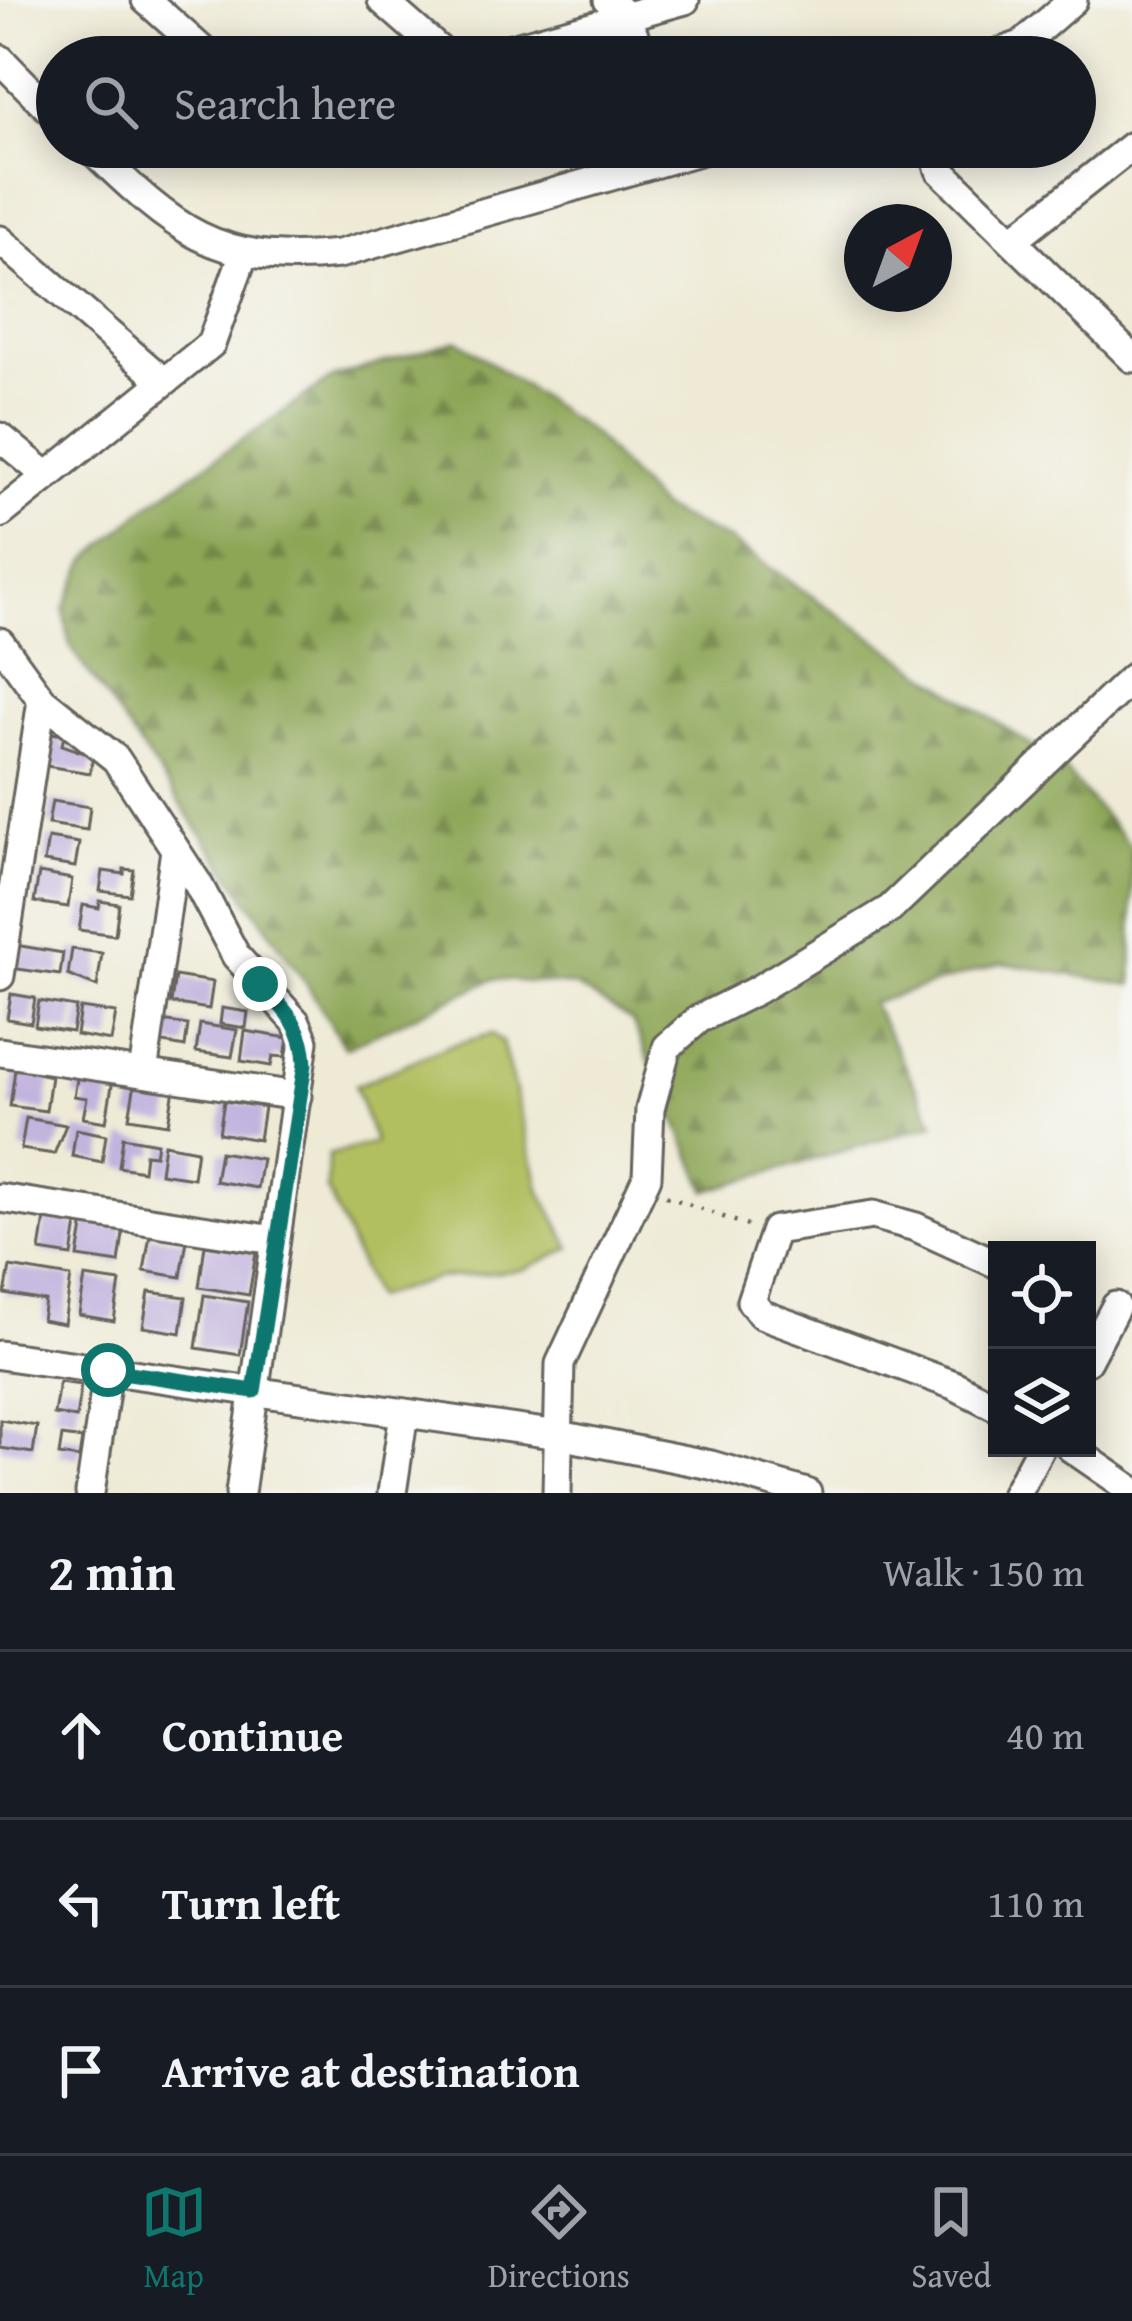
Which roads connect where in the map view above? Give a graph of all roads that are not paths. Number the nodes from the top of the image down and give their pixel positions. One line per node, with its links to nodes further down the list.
1 (146, 0): 6 (street)
2 (382, 0): 7 (street)
3 (685, 0): 5 (street)
4 (1072, 0): 10 (street)
5 (618, 9): 8 (street); 9 (street)
6 (186, 36)
7 (423, 36)
8 (540, 36)
9 (632, 36)
10 (1031, 36)
11 (0, 59): 12 (street)
12 (36, 96)
13 (1132, 146): 18 (street)
14 (111, 168): 19 (street)
15 (624, 168): 19 (street)
16 (939, 168): 18 (street)
17 (0, 240): 21 (street)
18 (1013, 240): 20 (street)
19 (244, 253): 21 (street)
20 (1132, 358)
21 (163, 381): 23 (street)
22 (0, 437): 23 (street)
23 (47, 476): 24 (street)
24 (0, 514)
25 (0, 642): 27 (street)
26 (1132, 678): 43 (street)
27 (42, 700): 28 (street); 29 (street)
28 (175, 850): 31 (street); 32 (street)
29 (0, 976)
30 (0, 1052): 31 (street)
31 (143, 1073): 32 (street)
32 (298, 1096): 34 (street)
33 (0, 1198): 34 (street)
34 (274, 1240): 40 (street)
35 (988, 1260): 41 (street)
36 (1124, 1307): 37 (street)
37 (1095, 1349)
38 (0, 1355): 39 (street)
39 (108, 1370): 40 (street); 47 (street)
40 (254, 1391): 42 (street); 48 (street)
41 (988, 1402)
42 (404, 1413): 43 (street); 49 (street)
43 (559, 1436): 50 (street); 51 (street)
44 (1035, 1457): 52 (street)
45 (1084, 1457): 46 (street)
46 (1132, 1490)
47 (90, 1493)
48 (240, 1493)
49 (392, 1493)
50 (557, 1493)
51 (807, 1493)
52 (1016, 1493)

